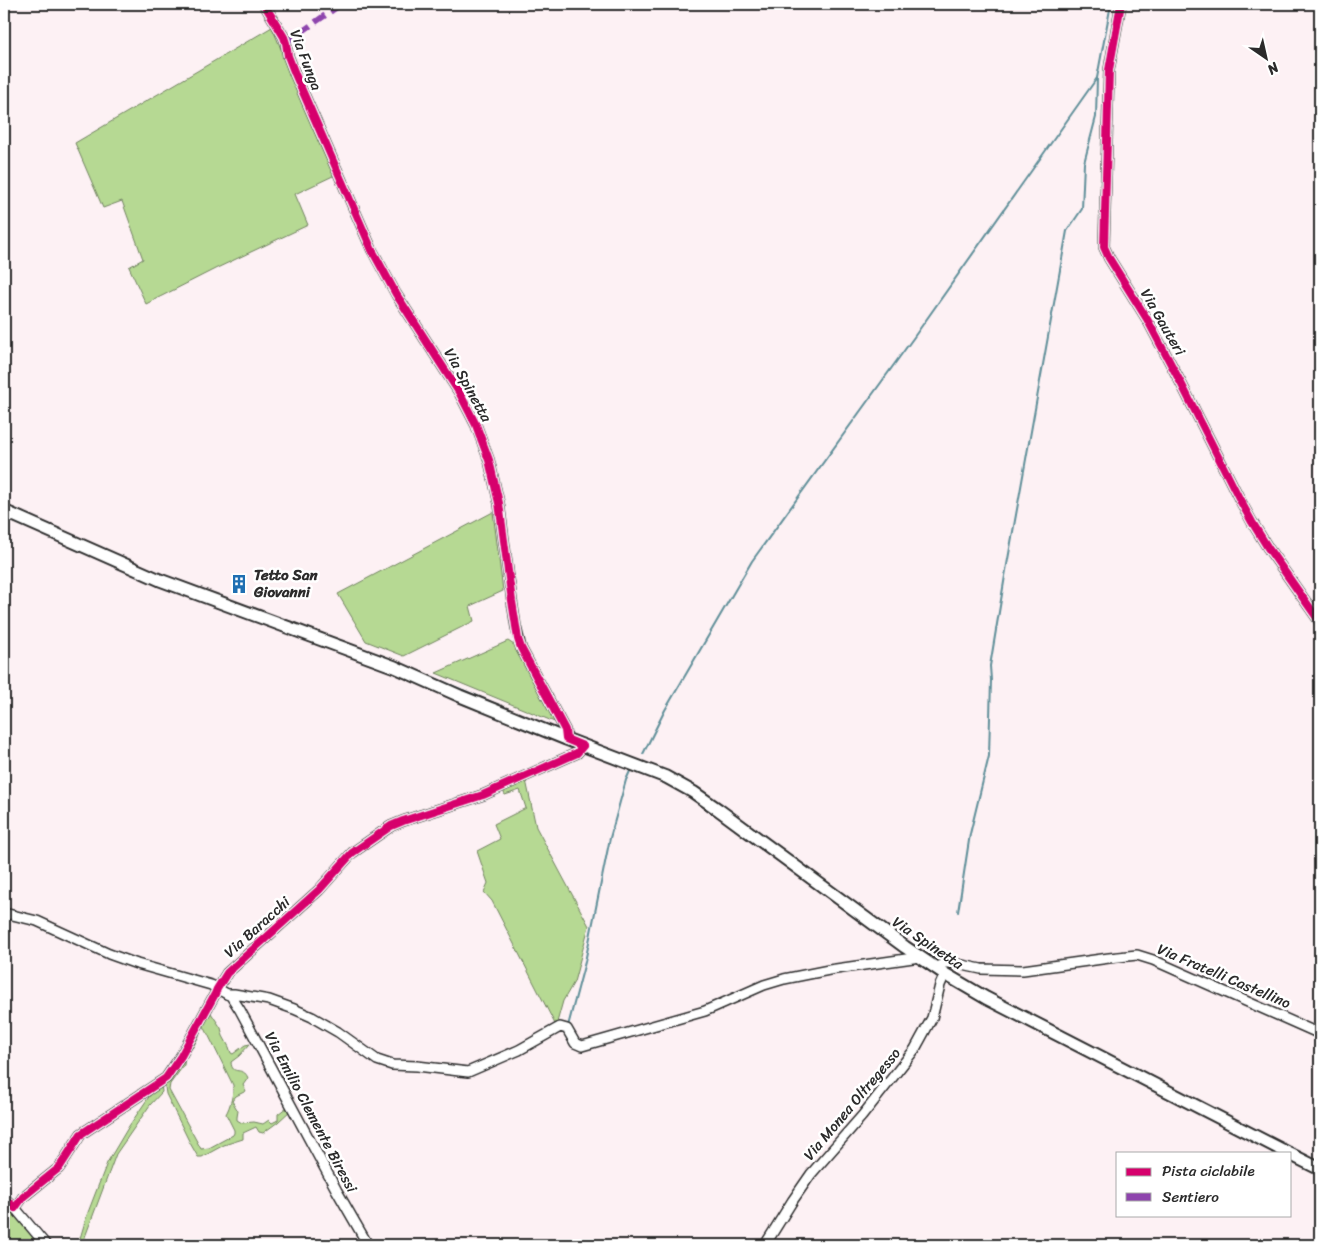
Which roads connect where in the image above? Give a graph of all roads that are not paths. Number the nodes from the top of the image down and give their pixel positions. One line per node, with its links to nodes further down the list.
1 (264, 4): 3 (street, Via Funga)
2 (1121, 4): 5 (street, Via Gauteri)
3 (319, 128): 6 (street, Via Spinetta)
4 (4, 511): 6 (main road, Via Spinetta)
5 (1320, 622)
6 (566, 739): 7 (main road, Via Spinetta)
7 (583, 746): 9 (main road, Via Spinetta); 11 (street, Via Baracchi)
8 (4, 913): 11 (street)
9 (920, 957): 10 (main road, Via Spinetta); 12 (street)
10 (940, 971): 13 (street, Via Fratelli Castellino); 14 (main road, Via Spinetta); 21 (street, Via Monea Oltregesso)
11 (217, 989): 12 (street); 18 (street, Via Baracchi)
12 (228, 994): 20 (street, Via Emilio Clemente Biressi)
13 (1320, 1034)
14 (1287, 1152)
15 (1292, 1155): 16 (main road, Via Spinetta)
16 (1320, 1169)
17 (4, 1198): 18 (street)
18 (15, 1208): 19 (street)
19 (46, 1245)
20 (368, 1245)
21 (765, 1245)

